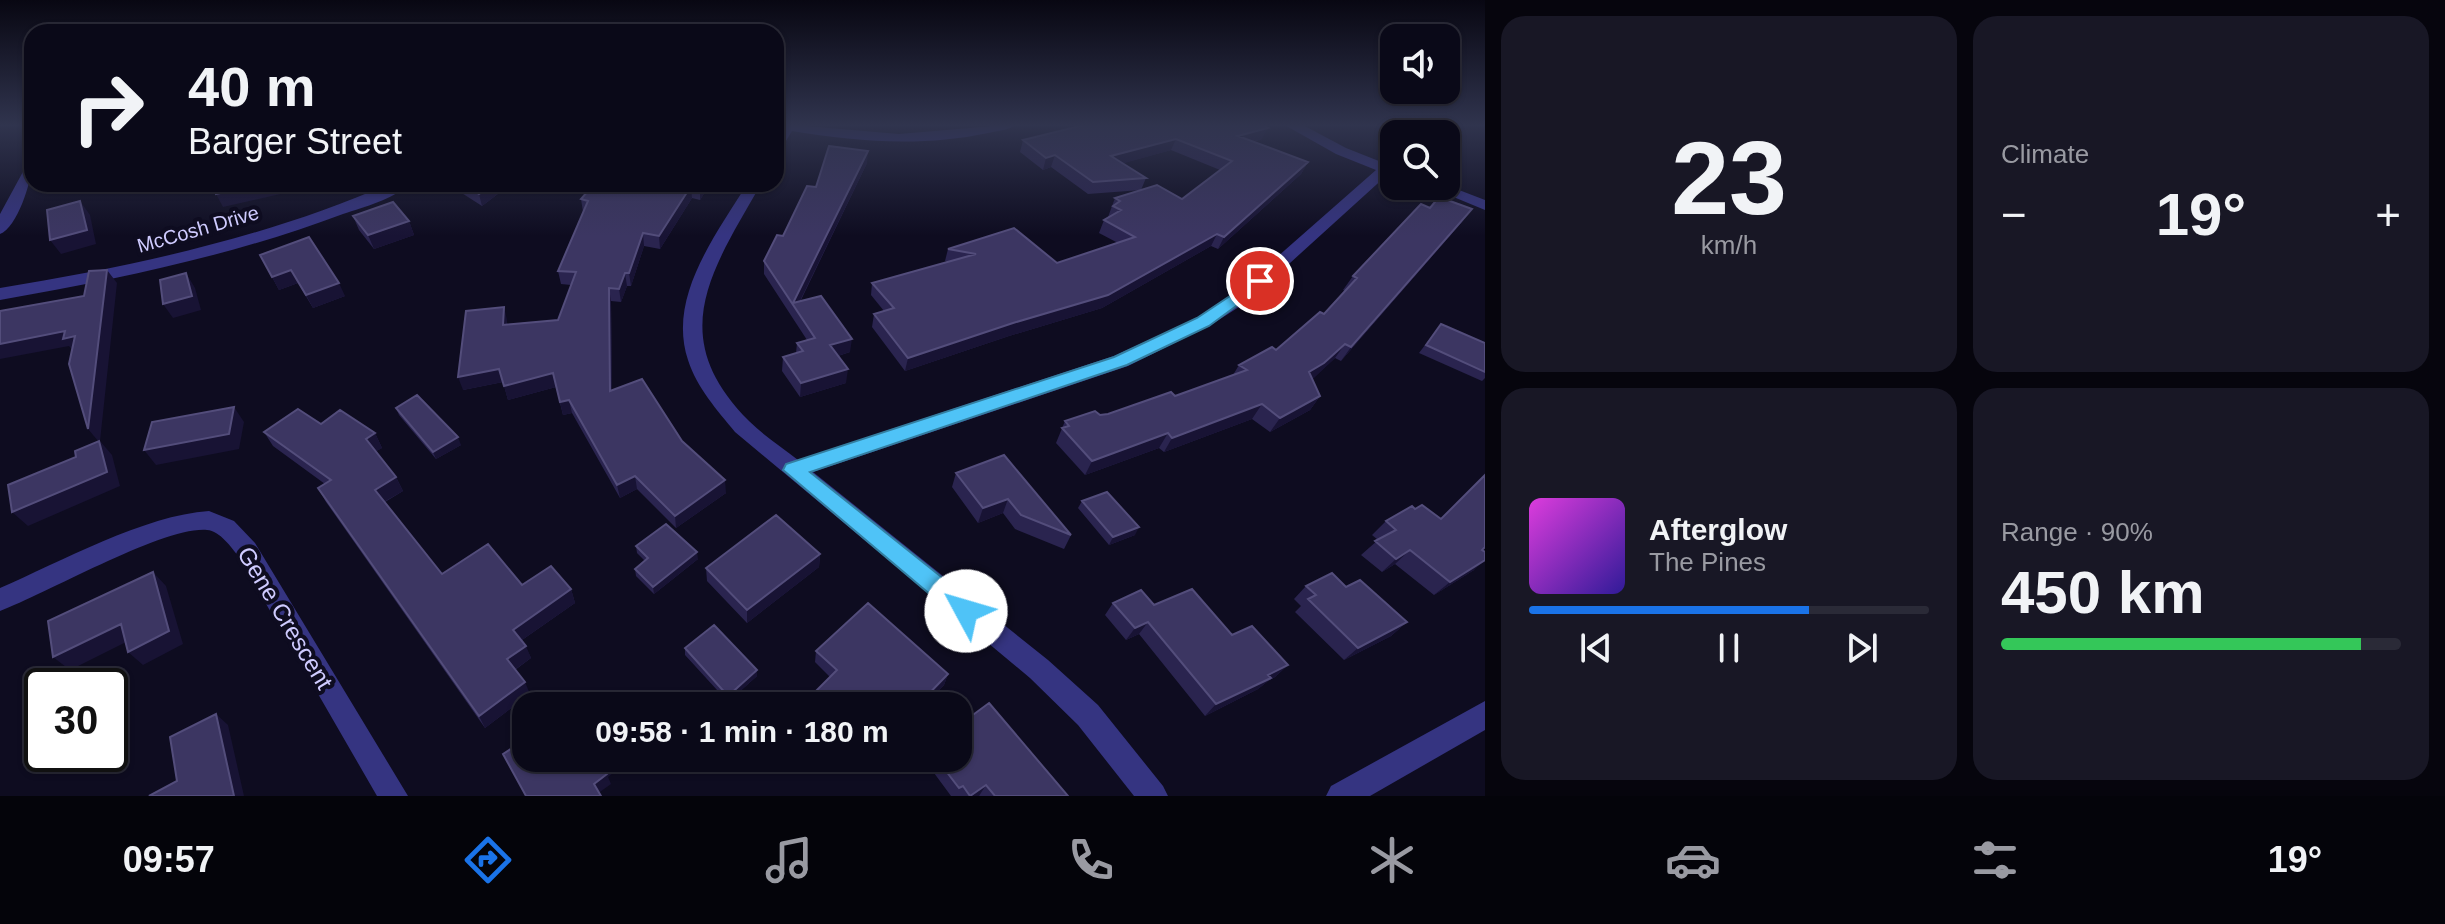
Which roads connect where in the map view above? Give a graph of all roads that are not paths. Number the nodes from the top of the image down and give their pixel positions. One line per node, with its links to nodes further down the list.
1 (1380, 178): 9 (street)
2 (24, 183): 7 (street)
3 (363, 192): 8 (street, McCosh Drive)
4 (749, 192): 9 (street)
5 (1460, 196): 6 (street)
6 (1485, 205)
7 (0, 229)
8 (0, 294)
9 (793, 470): 13 (street)
10 (0, 600): 12 (street, Gene Crescent)
11 (1485, 715): 14 (street)
12 (393, 796)
13 (1153, 796)
14 (1341, 796)

